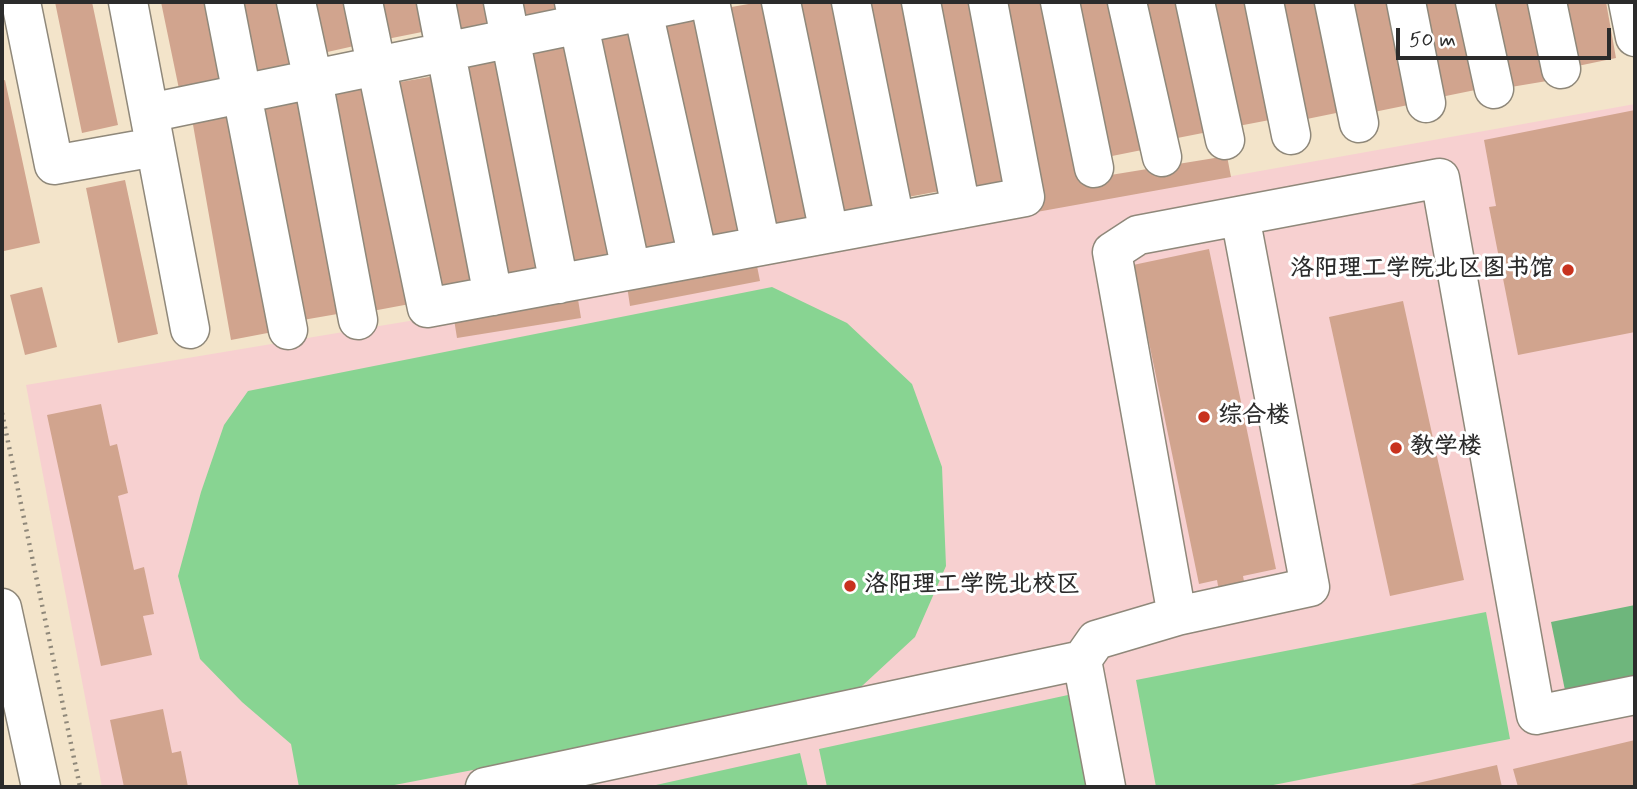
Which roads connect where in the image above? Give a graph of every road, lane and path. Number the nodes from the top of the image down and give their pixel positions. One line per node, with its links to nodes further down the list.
1 (128, 2): 35 (street)
2 (224, 2): 32 (street)
3 (296, 2): 30 (street)
4 (363, 2): 28 (street)
5 (436, 2): 27 (street)
6 (503, 2): 26 (street)
7 (687, 2): 22 (street)
8 (710, 2): 44 (street)
9 (781, 2): 43 (street)
10 (851, 2): 42 (street)
11 (922, 2): 40 (street)
12 (988, 2): 40 (street)
13 (1060, 2): 39 (street)
14 (1127, 2): 38 (street)
15 (1195, 2): 37 (street)
16 (1264, 2): 36 (street)
17 (1334, 2): 34 (street)
18 (1406, 2): 33 (street)
19 (1475, 2): 31 (street)
20 (1547, 2): 29 (street)
21 (1628, 2): 25 (street)
22 (642, 6): 23 (street); 45 (street)
23 (576, 13): 26 (street); 46 (street)
24 (17, 27): 35 (street)
25 (1635, 37)
26 (510, 38): 27 (street); 47 (street)
27 (447, 52): 28 (street); 48 (street)
28 (376, 66): 30 (street); 48 (street)
29 (1561, 69)
30 (313, 80): 32 (street); 49 (street)
31 (1494, 89)
32 (242, 94): 35 (street); 51 (street)
33 (1426, 103)
34 (1359, 123)
35 (152, 130): 50 (street)
36 (1291, 135)
37 (1225, 140)
38 (1162, 156)
39 (1094, 168)
40 (961, 209): 42 (street)
41 (1240, 216): 53 (street); 53 (street); 56 (street)
42 (895, 221): 43 (street)
43 (829, 233): 44 (street)
44 (761, 246): 45 (street)
45 (698, 258): 46 (street)
46 (631, 270): 47 (street)
47 (559, 284): 48 (street)
48 (493, 296)
49 (358, 320)
50 (190, 329)
51 (288, 330)
52 (2, 413): 58 (path)
53 (1177, 616): 55 (street)
54 (4, 626): 57 (street)
55 (1082, 660): 59 (street); 60 (street)
56 (1635, 695)
57 (41, 787)
58 (80, 787)
59 (485, 787)
60 (1106, 787)

